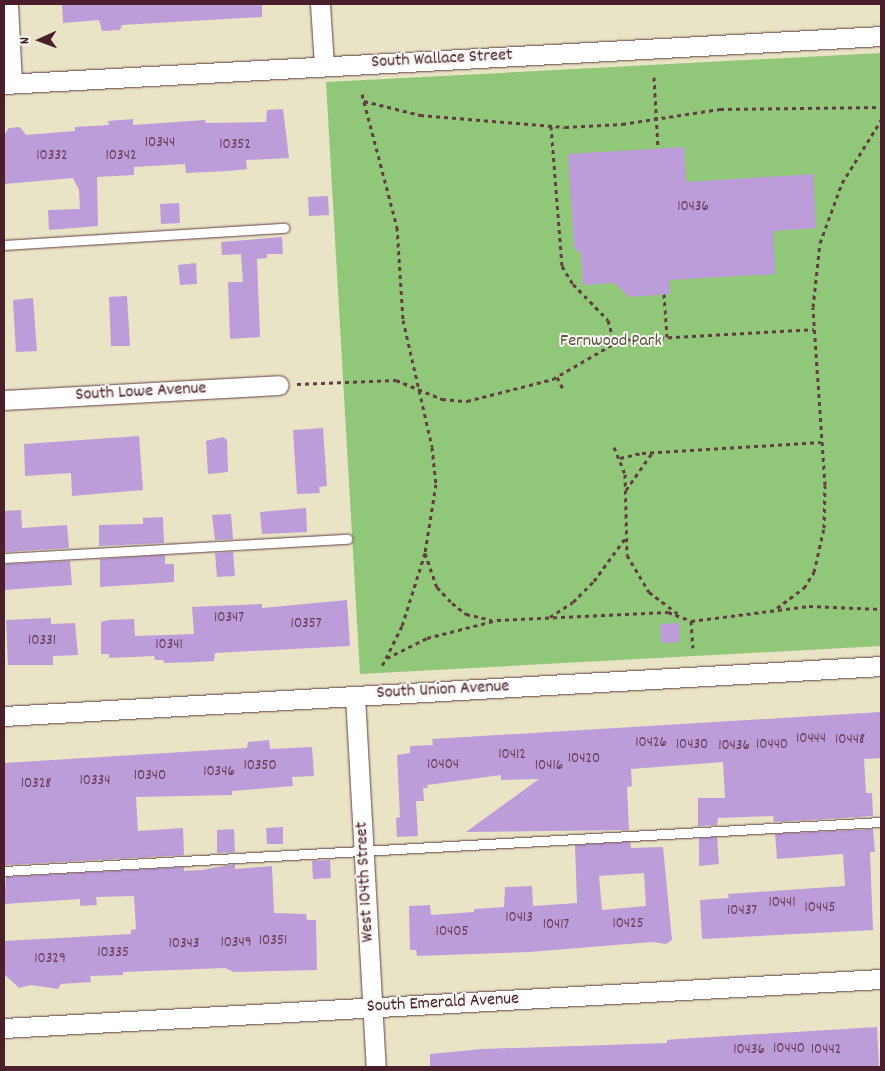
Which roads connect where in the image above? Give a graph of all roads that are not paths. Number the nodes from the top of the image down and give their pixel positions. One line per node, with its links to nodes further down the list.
1 (8, 4): 5 (street)
2 (320, 4): 4 (street)
3 (881, 36): 4 (street, South Wallace Street)
4 (324, 66): 5 (street, South Wallace Street)
5 (8, 83)
6 (284, 228): 7 (lane)
7 (4, 245)
8 (279, 385): 9 (street, South Lowe Avenue)
9 (4, 400)
10 (347, 539): 11 (lane)
11 (4, 558)
12 (881, 666): 13 (street, South Union Avenue)
13 (355, 696): 14 (street, South Union Avenue); 16 (street, West 104th Street)
14 (4, 716)
15 (881, 822): 16 (lane)
16 (364, 851): 17 (lane); 19 (street, West 104th Street)
17 (4, 871)
18 (881, 979): 19 (street, South Emerald Avenue)
19 (373, 1008): 20 (street, South Emerald Avenue); 21 (street, West 104th Street)
20 (4, 1028)
21 (376, 1067)

